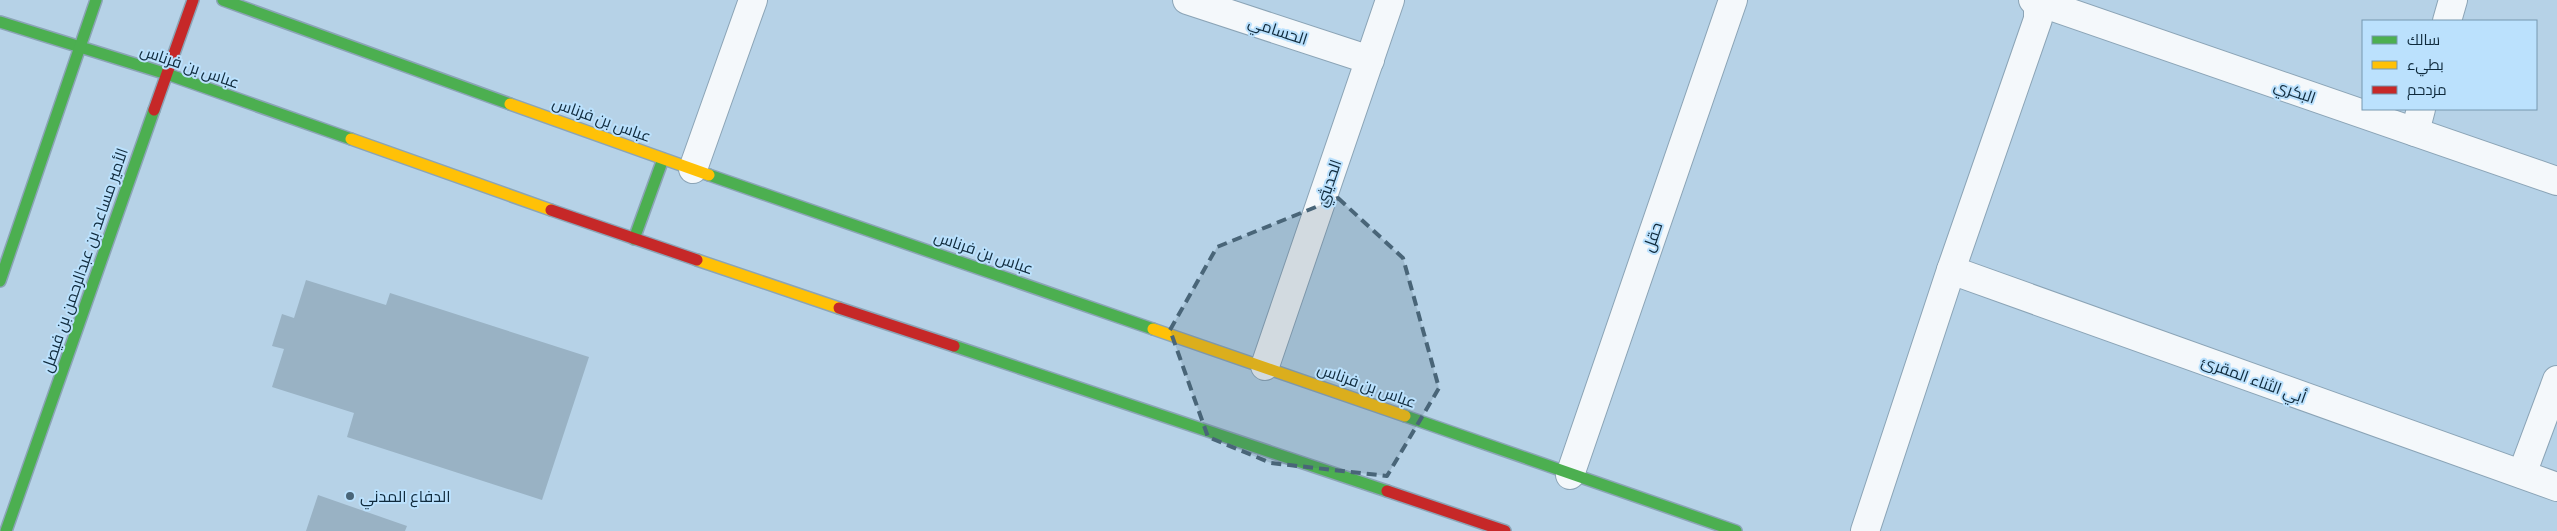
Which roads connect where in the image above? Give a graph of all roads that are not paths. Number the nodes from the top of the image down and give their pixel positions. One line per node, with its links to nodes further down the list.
1 (96, 0): 12 (street)
2 (193, 0): 14 (street, الأمير مساعد بن عبدالرحمن بن فيصل)
3 (223, 0): 18 (street, عباس بن فرناس)
4 (752, 0): 19 (street)
5 (1187, 0): 13 (street, الحسامي)
6 (1390, 0): 13 (street, الحديثي)
7 (1733, 0): 27 (street, حقل)
8 (2453, 0): 10 (street)
9 (2036, 1): 15 (street, البكري); 22 (street)
10 (2447, 20)
11 (0, 22): 12 (street, عباس بن فرناس)
12 (80, 47): 14 (street, عباس بن فرناس); 23 (street)
13 (1370, 60): 24 (street, الحديثي)
14 (167, 74): 21 (street, عباس بن فرناس); 29 (street, الأمير مساعد بن عبدالرحمن بن فيصل)
15 (2362, 103)
16 (2386, 110): 17 (street, البكري)
17 (2418, 120): 20 (street, البكري)
18 (663, 159): 19 (street, عباس بن فرناس); 21 (street)
19 (693, 169): 24 (street, عباس بن فرناس)
20 (2557, 182)
21 (634, 239): 30 (street, عباس بن فرناس)
22 (1951, 270): 26 (street, أبي الثناء المقرئ); 32 (street)
23 (0, 281)
24 (1265, 366): 27 (street, عباس بن فرناس)
25 (2557, 380): 26 (street)
26 (2522, 474): 28 (street, أبي الثناء المقرئ)
27 (1570, 475): 31 (street, عباس بن فرناس)
28 (2557, 487)
29 (6, 531)
30 (1504, 531)
31 (1736, 531)
32 (1866, 531)

